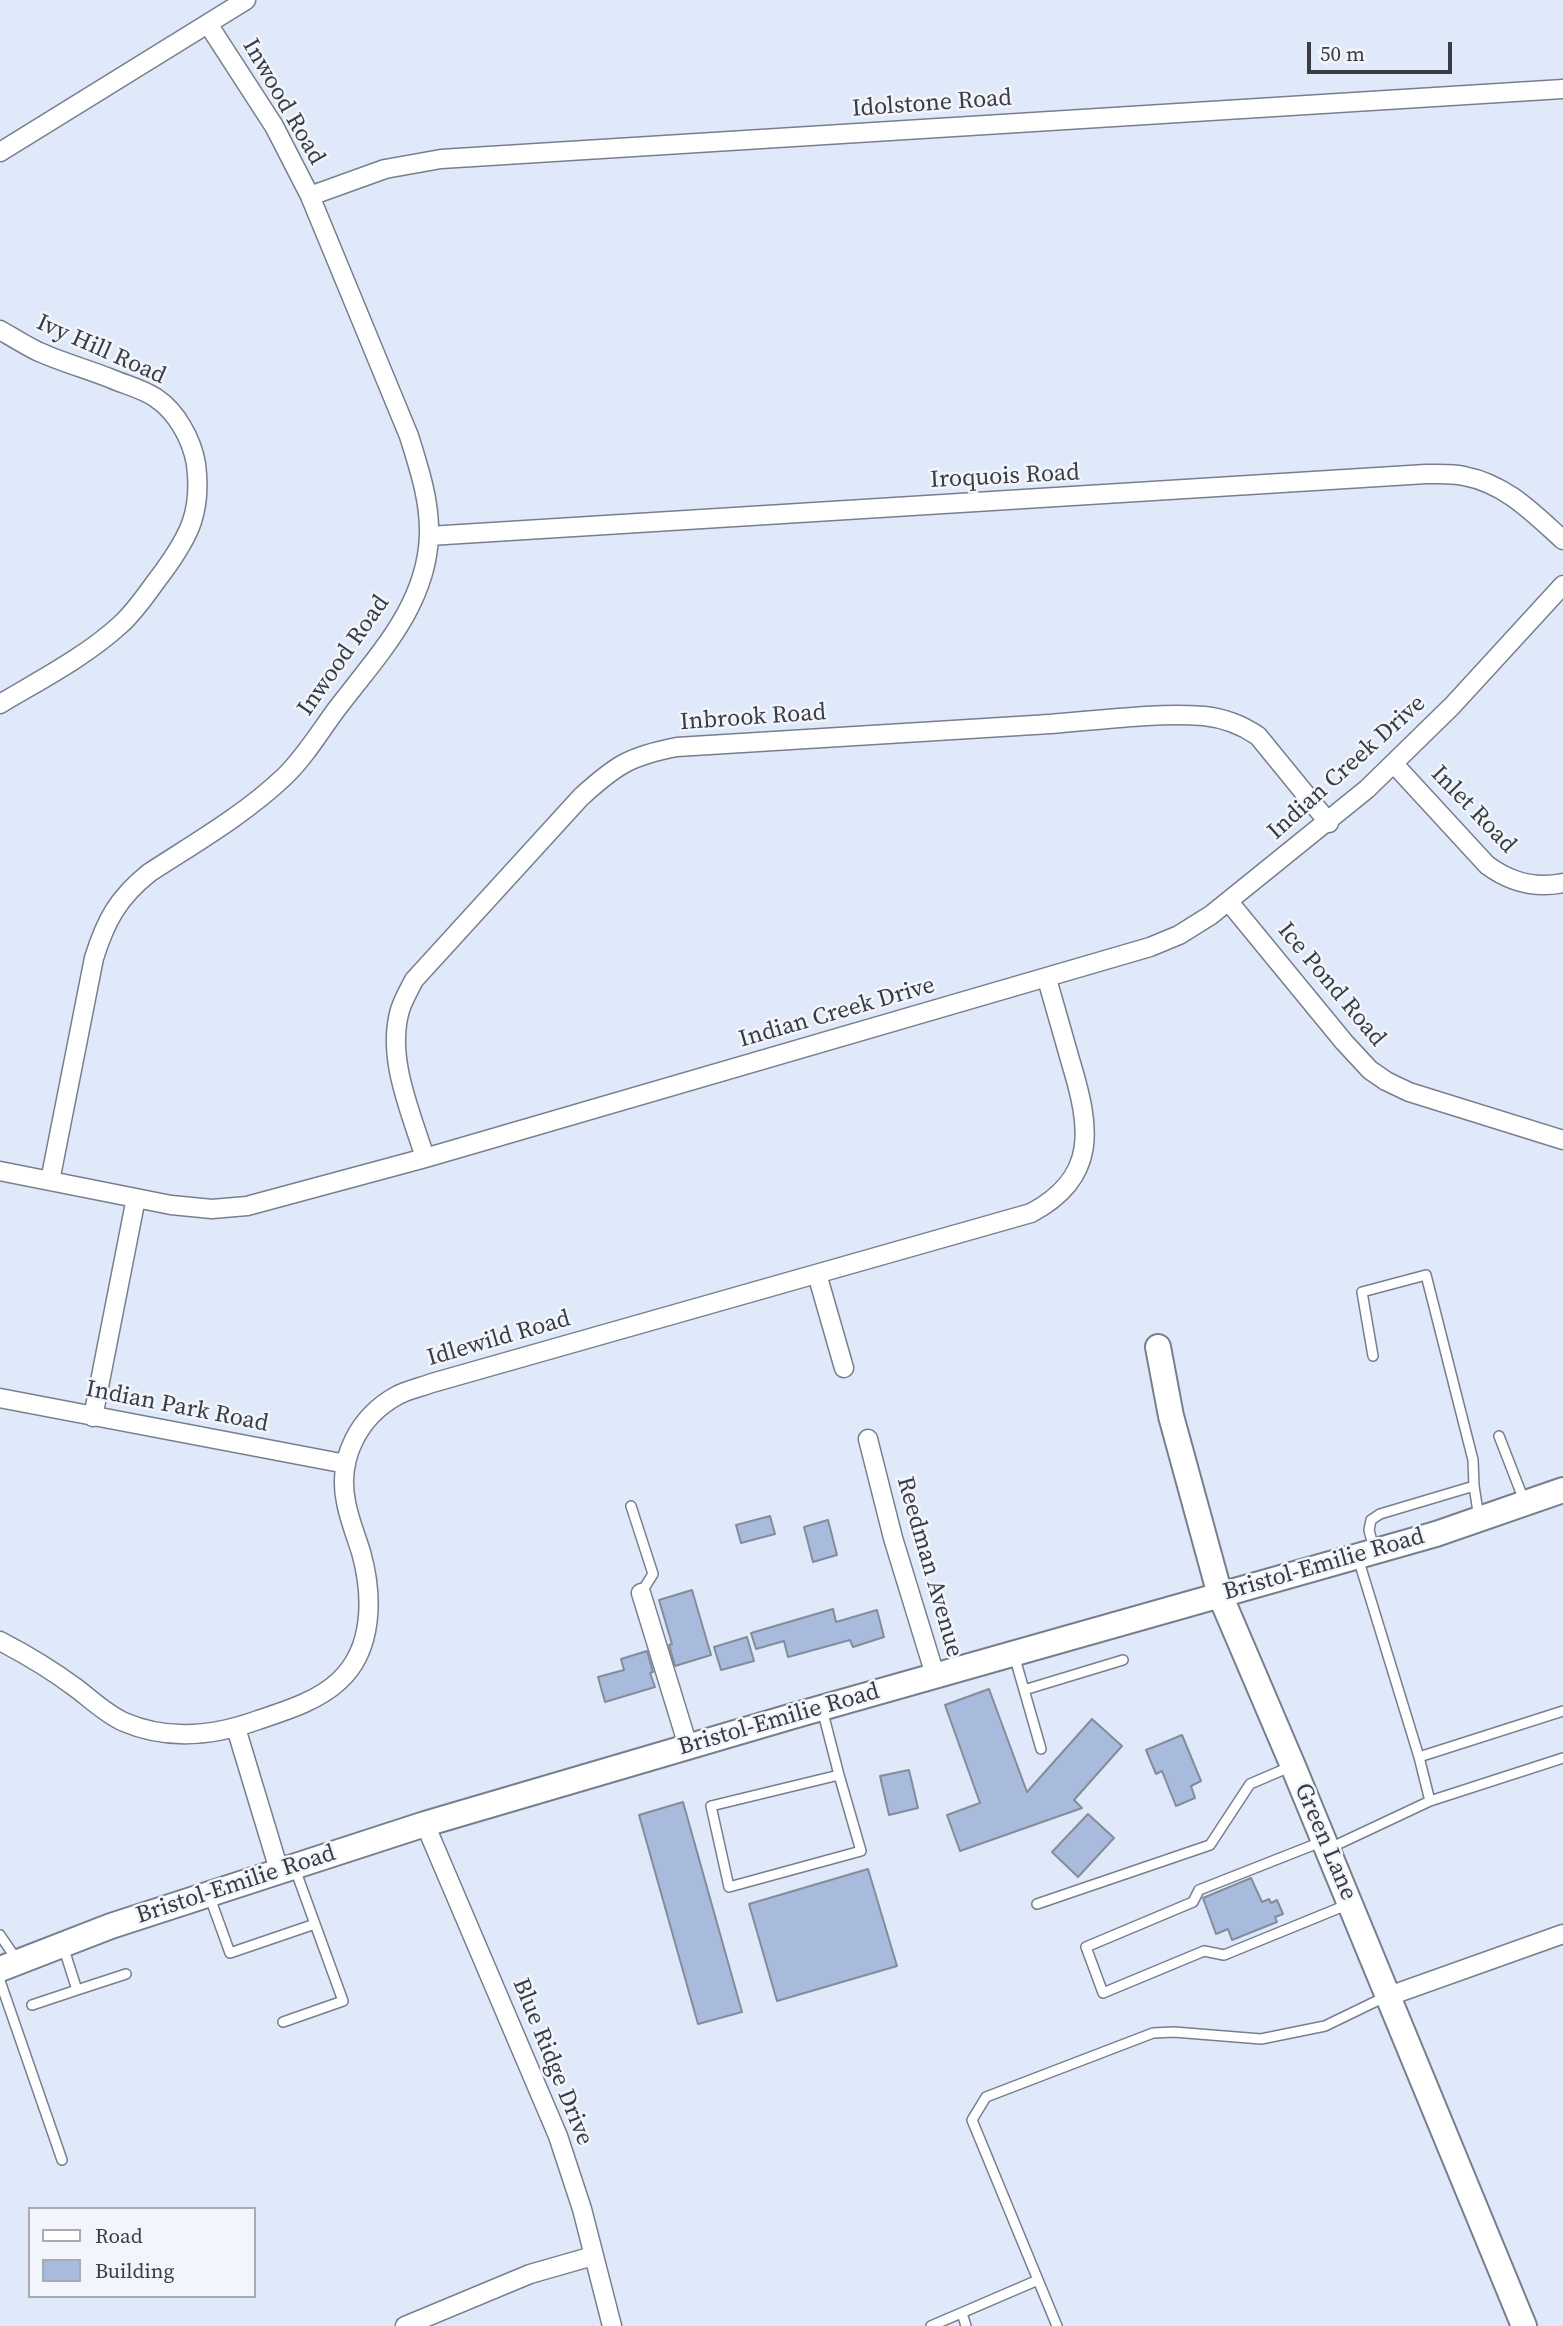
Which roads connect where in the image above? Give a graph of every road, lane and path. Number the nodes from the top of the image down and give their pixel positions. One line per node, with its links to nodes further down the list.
1 (246, 0): 2 (street)
2 (208, 24): 4 (street); 5 (street, Inwood Road)
3 (1563, 89): 5 (street, Idolstone Road)
4 (0, 152)
5 (310, 196): 7 (street, Inwood Road)
6 (0, 330): 10 (street, Ivy Hill Road)
7 (429, 536): 8 (street, Iroquois Road); 19 (street, Inwood Road)
8 (1563, 540)
9 (1563, 585): 11 (street, Indian Creek Drive)
10 (0, 704)
11 (1394, 764): 12 (street, Indian Creek Drive); 13 (street, Inlet Road)
12 (1329, 822): 14 (street, Indian Creek Drive); 17 (street, Inbrook Road)
13 (1563, 883)
14 (1229, 902): 15 (street, Indian Creek Drive); 16 (street, Ice Pond Road)
15 (1046, 979): 17 (street, Indian Creek Drive); 21 (street, Idlewild Road)
16 (1563, 1140)
17 (425, 1158): 20 (street, Indian Creek Drive)
18 (0, 1171): 19 (street, Indian Creek Drive)
19 (50, 1181): 20 (street, Indian Creek Drive)
20 (136, 1198): 26 (street)
21 (817, 1274): 24 (street); 29 (street, Idlewild Road)
22 (1158, 1347): 37 (street, Green Lane)
23 (1373, 1356): 30 (lane)
24 (844, 1368)
25 (0, 1398): 26 (street, Indian Park Road)
26 (93, 1416): 29 (street, Indian Park Road)
27 (1499, 1436): 32 (lane)
28 (868, 1439): 41 (street, Reedman Avenue)
29 (346, 1464): 45 (street, Idlewild Road)
30 (1474, 1486): 34 (lane); 35 (lane)
31 (1563, 1490): 32 (street, Bristol-Emilie Road)
32 (1525, 1505): 34 (street, Bristol-Emilie Road)
33 (631, 1506): 36 (lane)
34 (1479, 1520): 35 (street, Bristol-Emilie Road)
35 (1366, 1554): 37 (street, Bristol-Emilie Road); 48 (lane)
36 (640, 1593): 46 (street)
37 (1220, 1595): 39 (street, Bristol-Emilie Road); 50 (street, Green Lane)
38 (0, 1641): 45 (street, Idlewild Road)
39 (1014, 1653): 41 (street, Bristol-Emilie Road); 42 (lane)
40 (1123, 1660): 42 (lane)
41 (935, 1675): 43 (street, Bristol-Emilie Road)
42 (1024, 1690): 47 (lane)
43 (821, 1707): 46 (street, Bristol-Emilie Road); 51 (lane)
44 (1563, 1711): 48 (lane)
45 (236, 1728): 55 (street)
46 (688, 1746): 53 (street, Bristol-Emilie Road)
47 (1041, 1749)
48 (1419, 1757): 52 (lane)
49 (1563, 1758): 52 (lane)
50 (1293, 1766): 54 (street, Green Lane); 57 (lane)
51 (839, 1775): 51 (lane)
52 (1430, 1801): 54 (lane)
53 (425, 1824): 55 (street, Bristol-Emilie Road); 71 (street, Blue Ridge Drive)
54 (1326, 1845): 58 (street, Green Lane); 58 (lane)
55 (286, 1868): 56 (street, Bristol-Emilie Road); 59 (lane)
56 (208, 1894): 59 (lane); 62 (street, Bristol-Emilie Road)
57 (1037, 1904)
58 (1351, 1904): 67 (street, Green Lane)
59 (315, 1924): 69 (lane)
60 (1563, 1934): 67 (street)
61 (0, 1936): 63 (lane)
62 (62, 1944): 63 (street, Bristol-Emilie Road); 66 (lane)
63 (9, 1965)
64 (126, 1974): 66 (lane)
65 (0, 1981): 70 (lane)
66 (77, 1990): 68 (lane)
67 (1389, 1996): 72 (lane); 79 (street, Green Lane)
68 (32, 2005)
69 (283, 2022)
70 (62, 2160)
71 (593, 2256): 74 (street); 75 (street, Blue Ridge Drive)
72 (1038, 2280): 73 (lane); 78 (lane)
73 (962, 2313): 76 (lane); 77 (lane)
74 (405, 2326)
75 (612, 2326)
76 (931, 2326)
77 (967, 2326)
78 (1057, 2326)
79 (1524, 2326)

